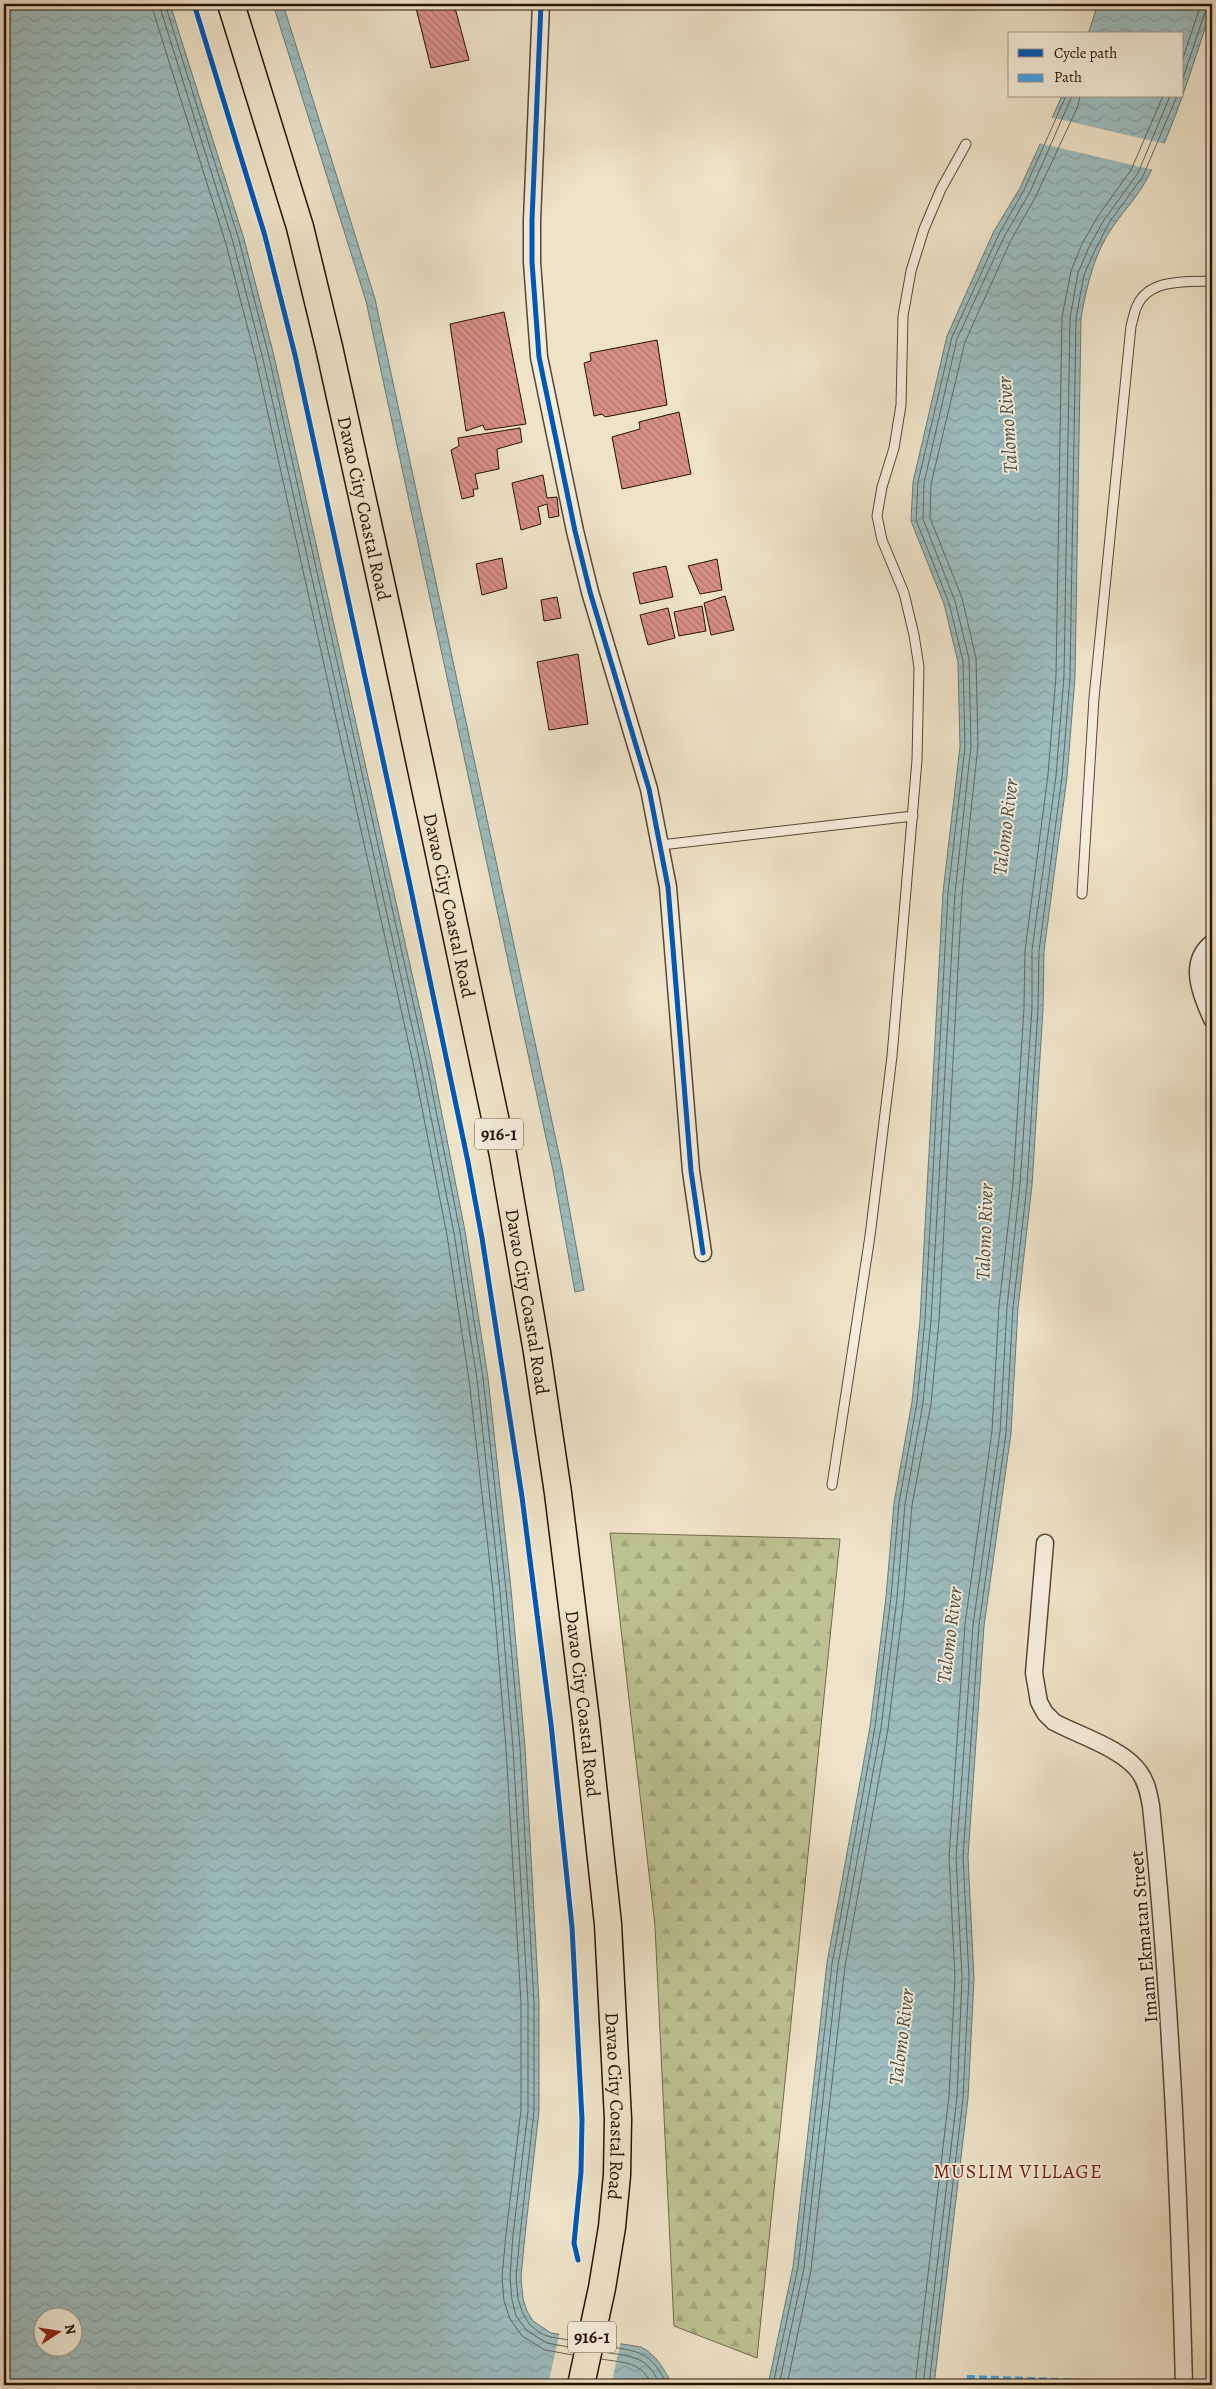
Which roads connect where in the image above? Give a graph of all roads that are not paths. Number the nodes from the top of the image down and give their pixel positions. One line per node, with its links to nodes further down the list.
1 (231, 4): 13 (main road, Davao City Coastal Road / 916-1)
2 (541, 4): 6 (street)
3 (966, 144): 5 (lane)
4 (1212, 281): 7 (lane)
5 (913, 816): 6 (lane); 11 (lane)
6 (661, 844): 10 (street)
7 (1082, 894)
8 (1212, 943): 9 (street)
9 (1212, 1019)
10 (703, 1253)
11 (832, 1485)
12 (1045, 1543): 14 (street, Imam Ekmatan Street)
13 (582, 2385)
14 (1184, 2385)

